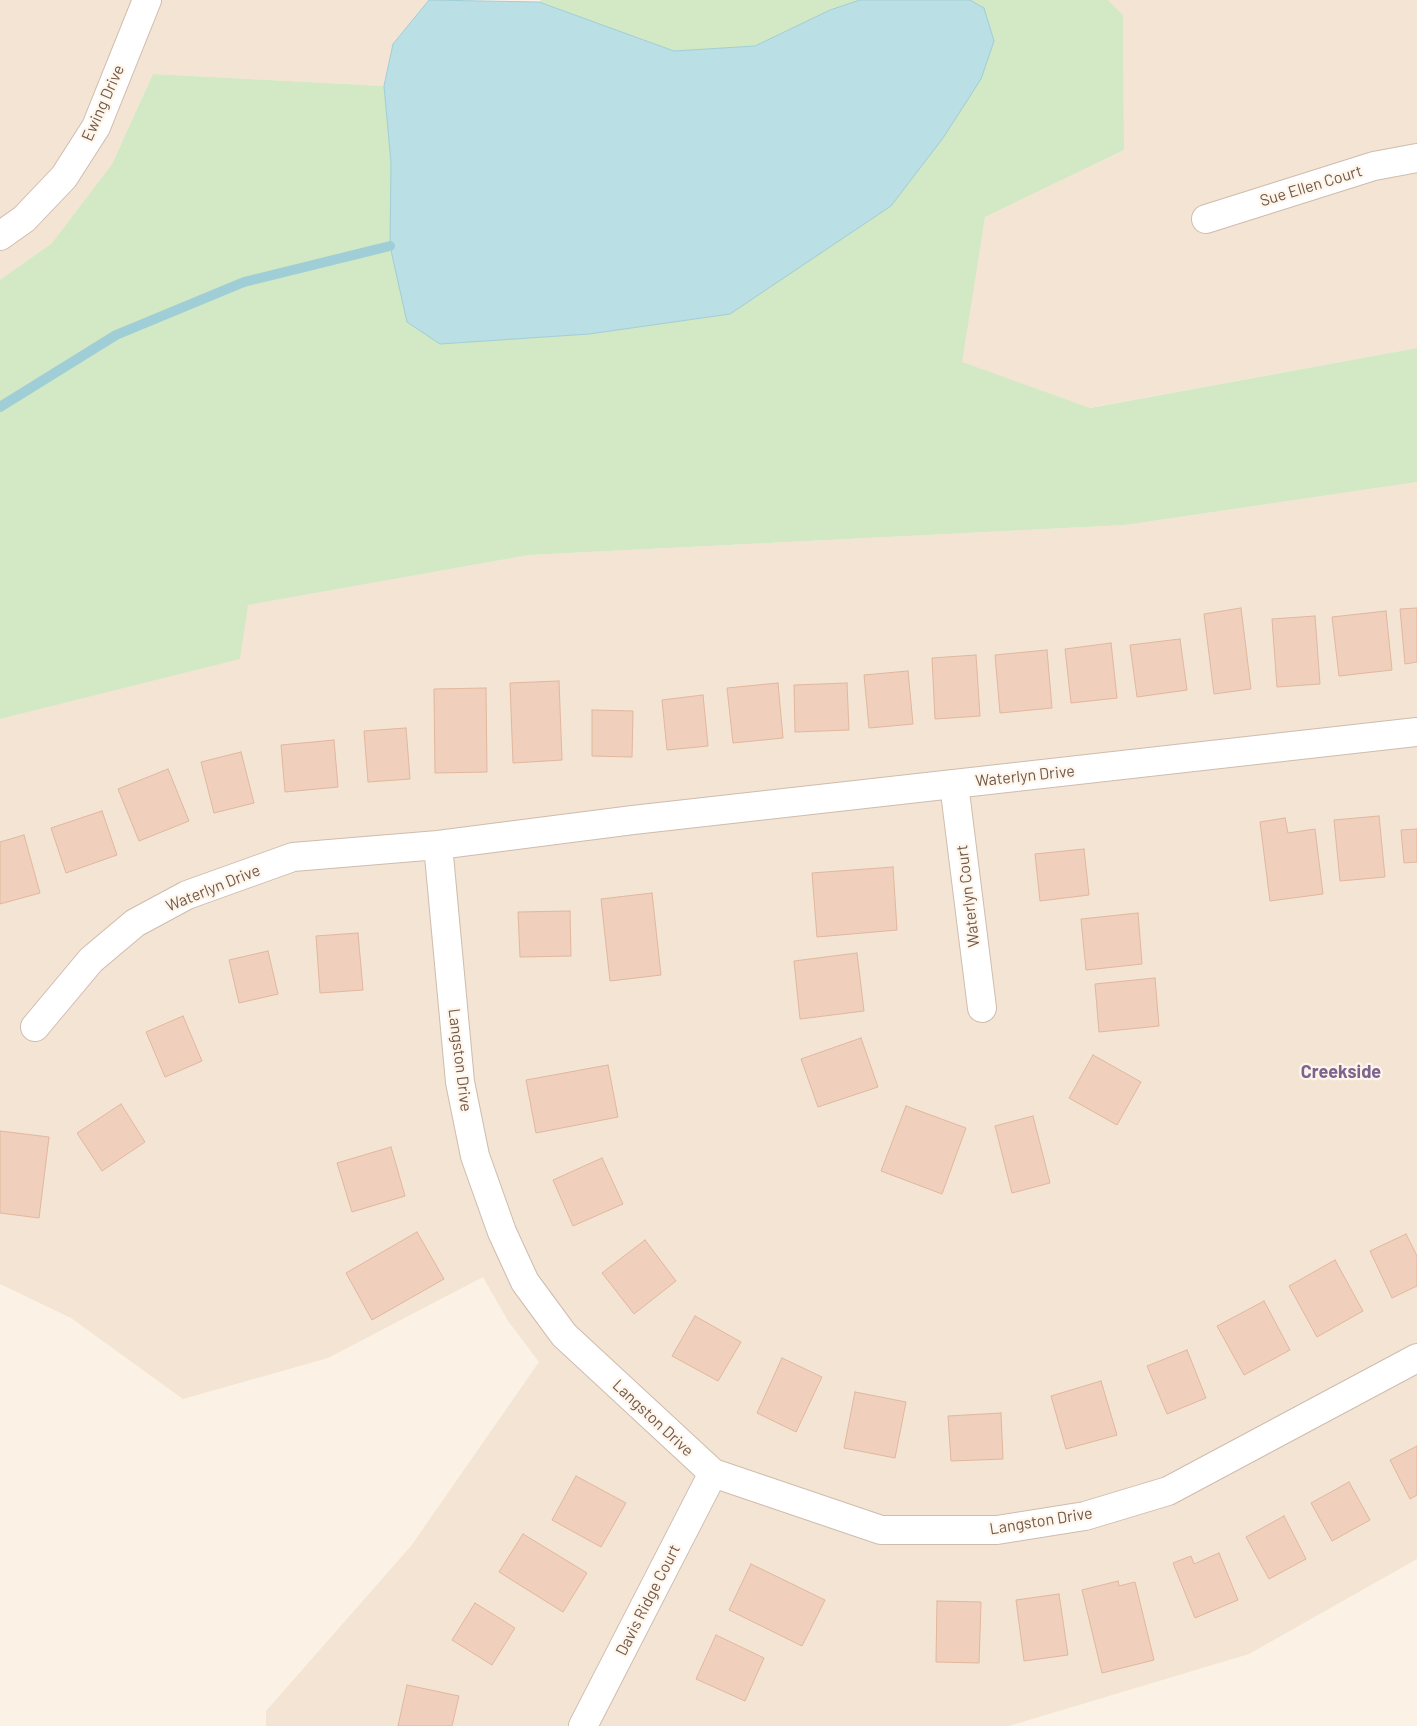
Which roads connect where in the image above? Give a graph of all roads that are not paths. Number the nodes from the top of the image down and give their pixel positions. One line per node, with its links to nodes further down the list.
1 (147, 0): 4 (street, Ewing Drive)
2 (1417, 158): 3 (street, Sue Ellen Court)
3 (1206, 219)
4 (0, 236)
5 (1417, 732): 6 (street, Waterlyn Drive)
6 (954, 784): 7 (street, Waterlyn Drive); 8 (street, Waterlyn Court)
7 (438, 845): 9 (street, Waterlyn Drive); 11 (street, Langston Drive)
8 (982, 1008)
9 (35, 1027)
10 (1417, 1358): 11 (street, Langston Drive)
11 (713, 1473): 12 (street, Davis Ridge Court)
12 (583, 1726)

